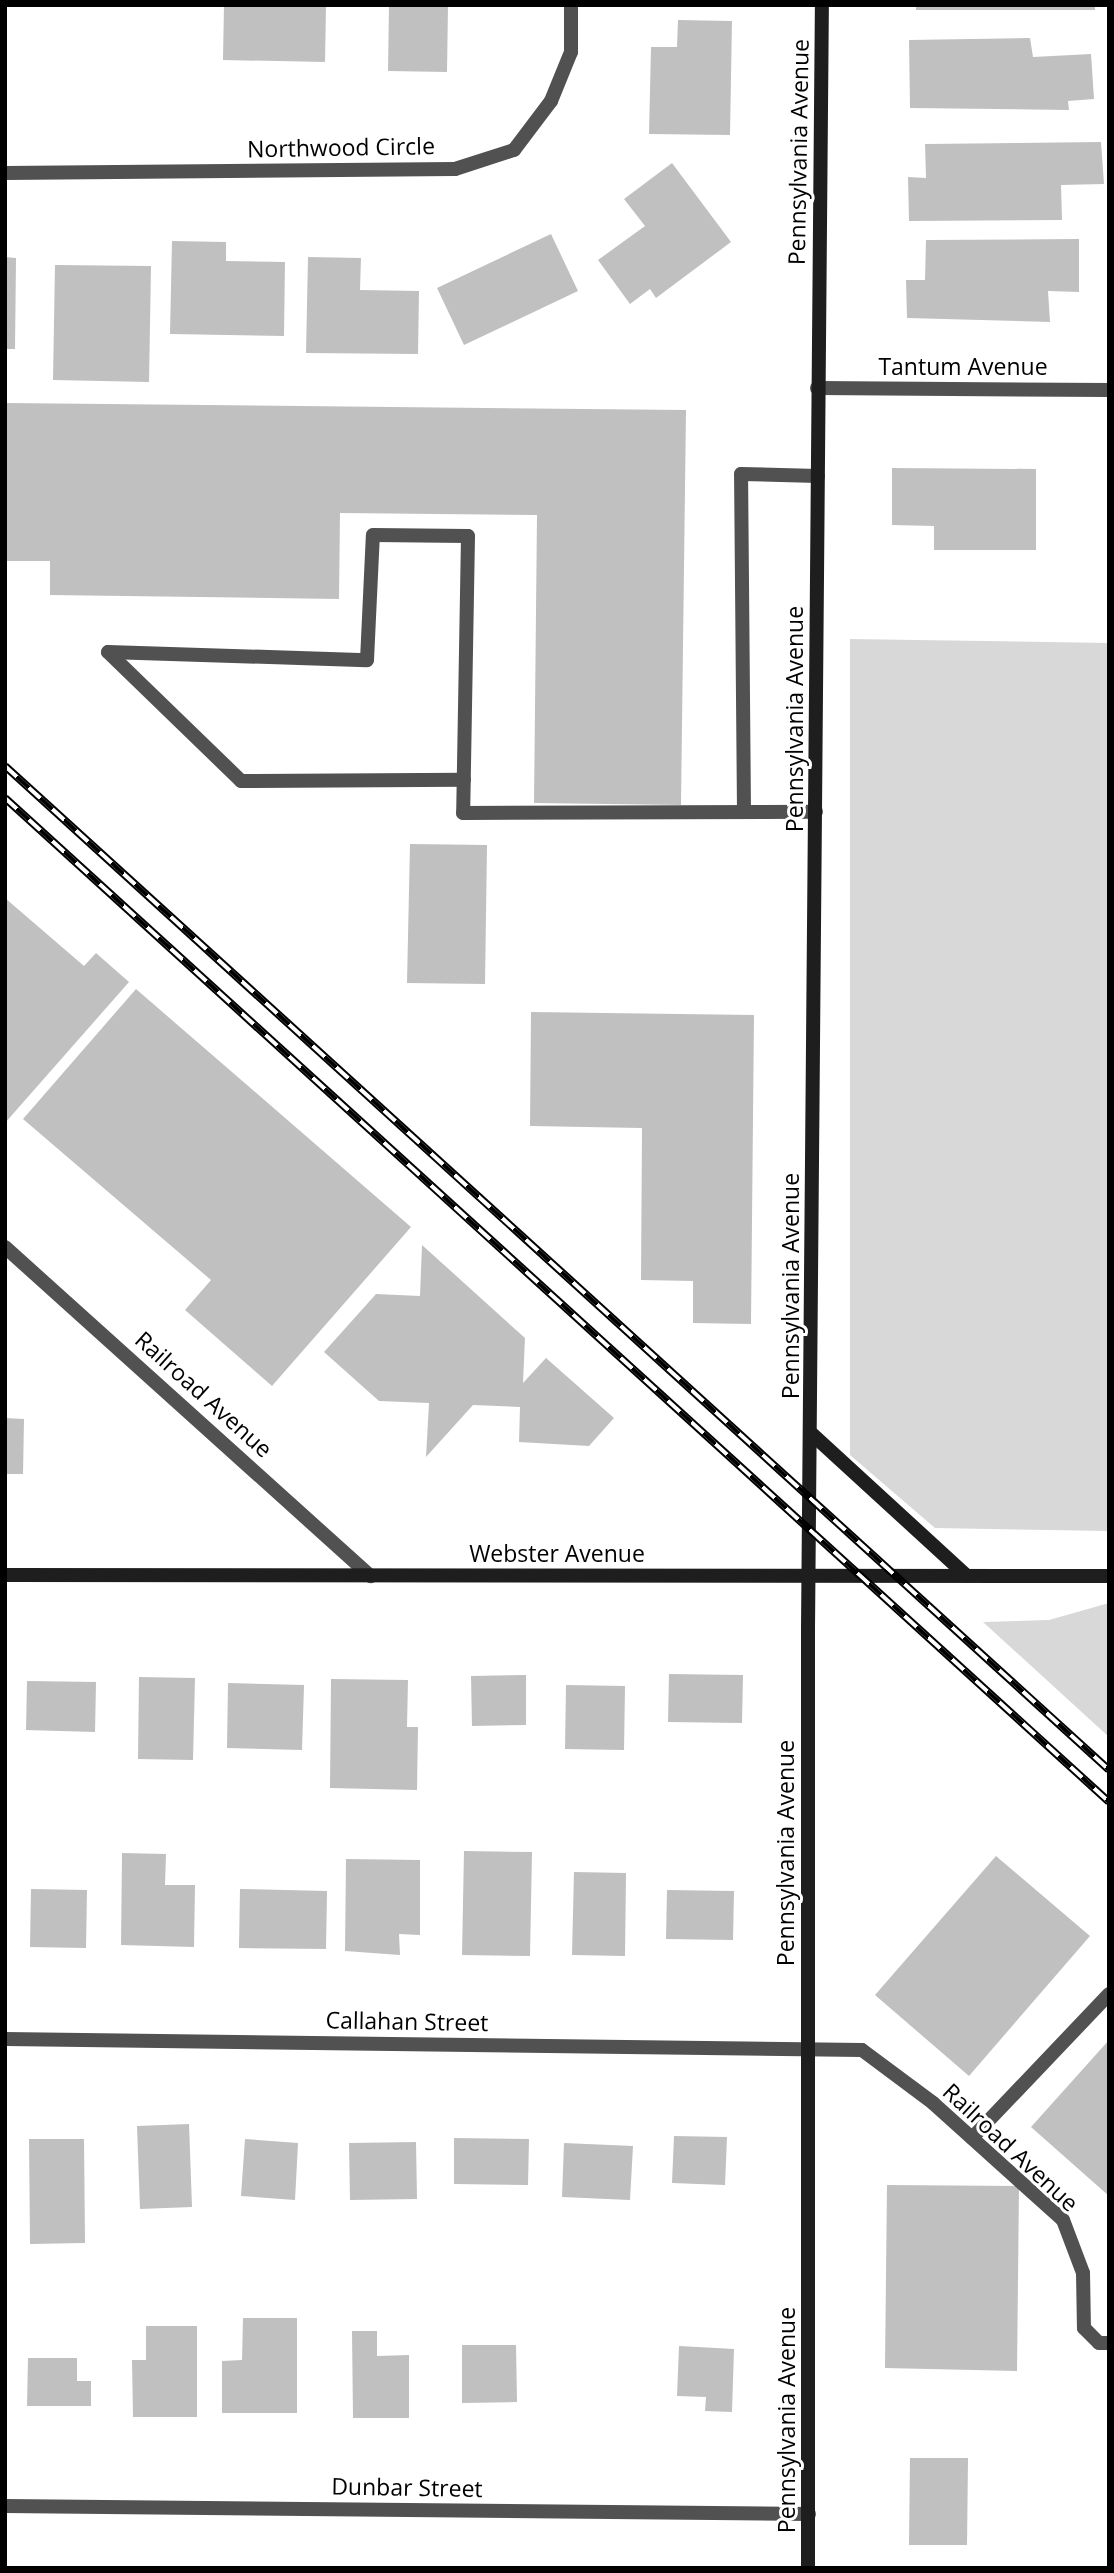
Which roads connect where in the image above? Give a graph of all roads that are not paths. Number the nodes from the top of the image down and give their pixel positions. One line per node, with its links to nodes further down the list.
1 (571, 5): 3 (street, Northwood Circle)
2 (822, 5): 4 (street, Pennsylvania Avenue)
3 (5, 173)
4 (817, 388): 5 (street, Tantum Avenue); 6 (street, Pennsylvania Avenue)
5 (1109, 390)
6 (818, 476): 8 (street); 9 (street, Pennsylvania Avenue)
7 (464, 780): 7 (street); 8 (street)
8 (744, 812): 9 (street)
9 (816, 812): 11 (street, Pennsylvania Avenue)
10 (5, 1247): 13 (street, Railroad Avenue)
11 (812, 1434): 14 (street, Pennsylvania Avenue); 15 (street)
12 (5, 1575): 13 (street, Webster Avenue)
13 (372, 1576): 14 (street, Webster Avenue)
14 (809, 1576): 15 (street, Webster Avenue); 19 (street, Pennsylvania Avenue)
15 (967, 1576): 16 (street, Webster Avenue)
16 (1109, 1576)
17 (1109, 1994): 20 (street)
18 (5, 2039): 19 (street, Callahan Street)
19 (808, 2048): 20 (street, Railroad Avenue); 23 (street, Pennsylvania Avenue)
20 (972, 2138): 21 (street, Railroad Avenue)
21 (1109, 2343)
22 (5, 2506): 23 (street, Dunbar Street)
23 (809, 2514): 24 (street, Pennsylvania Avenue)
24 (808, 2568)

